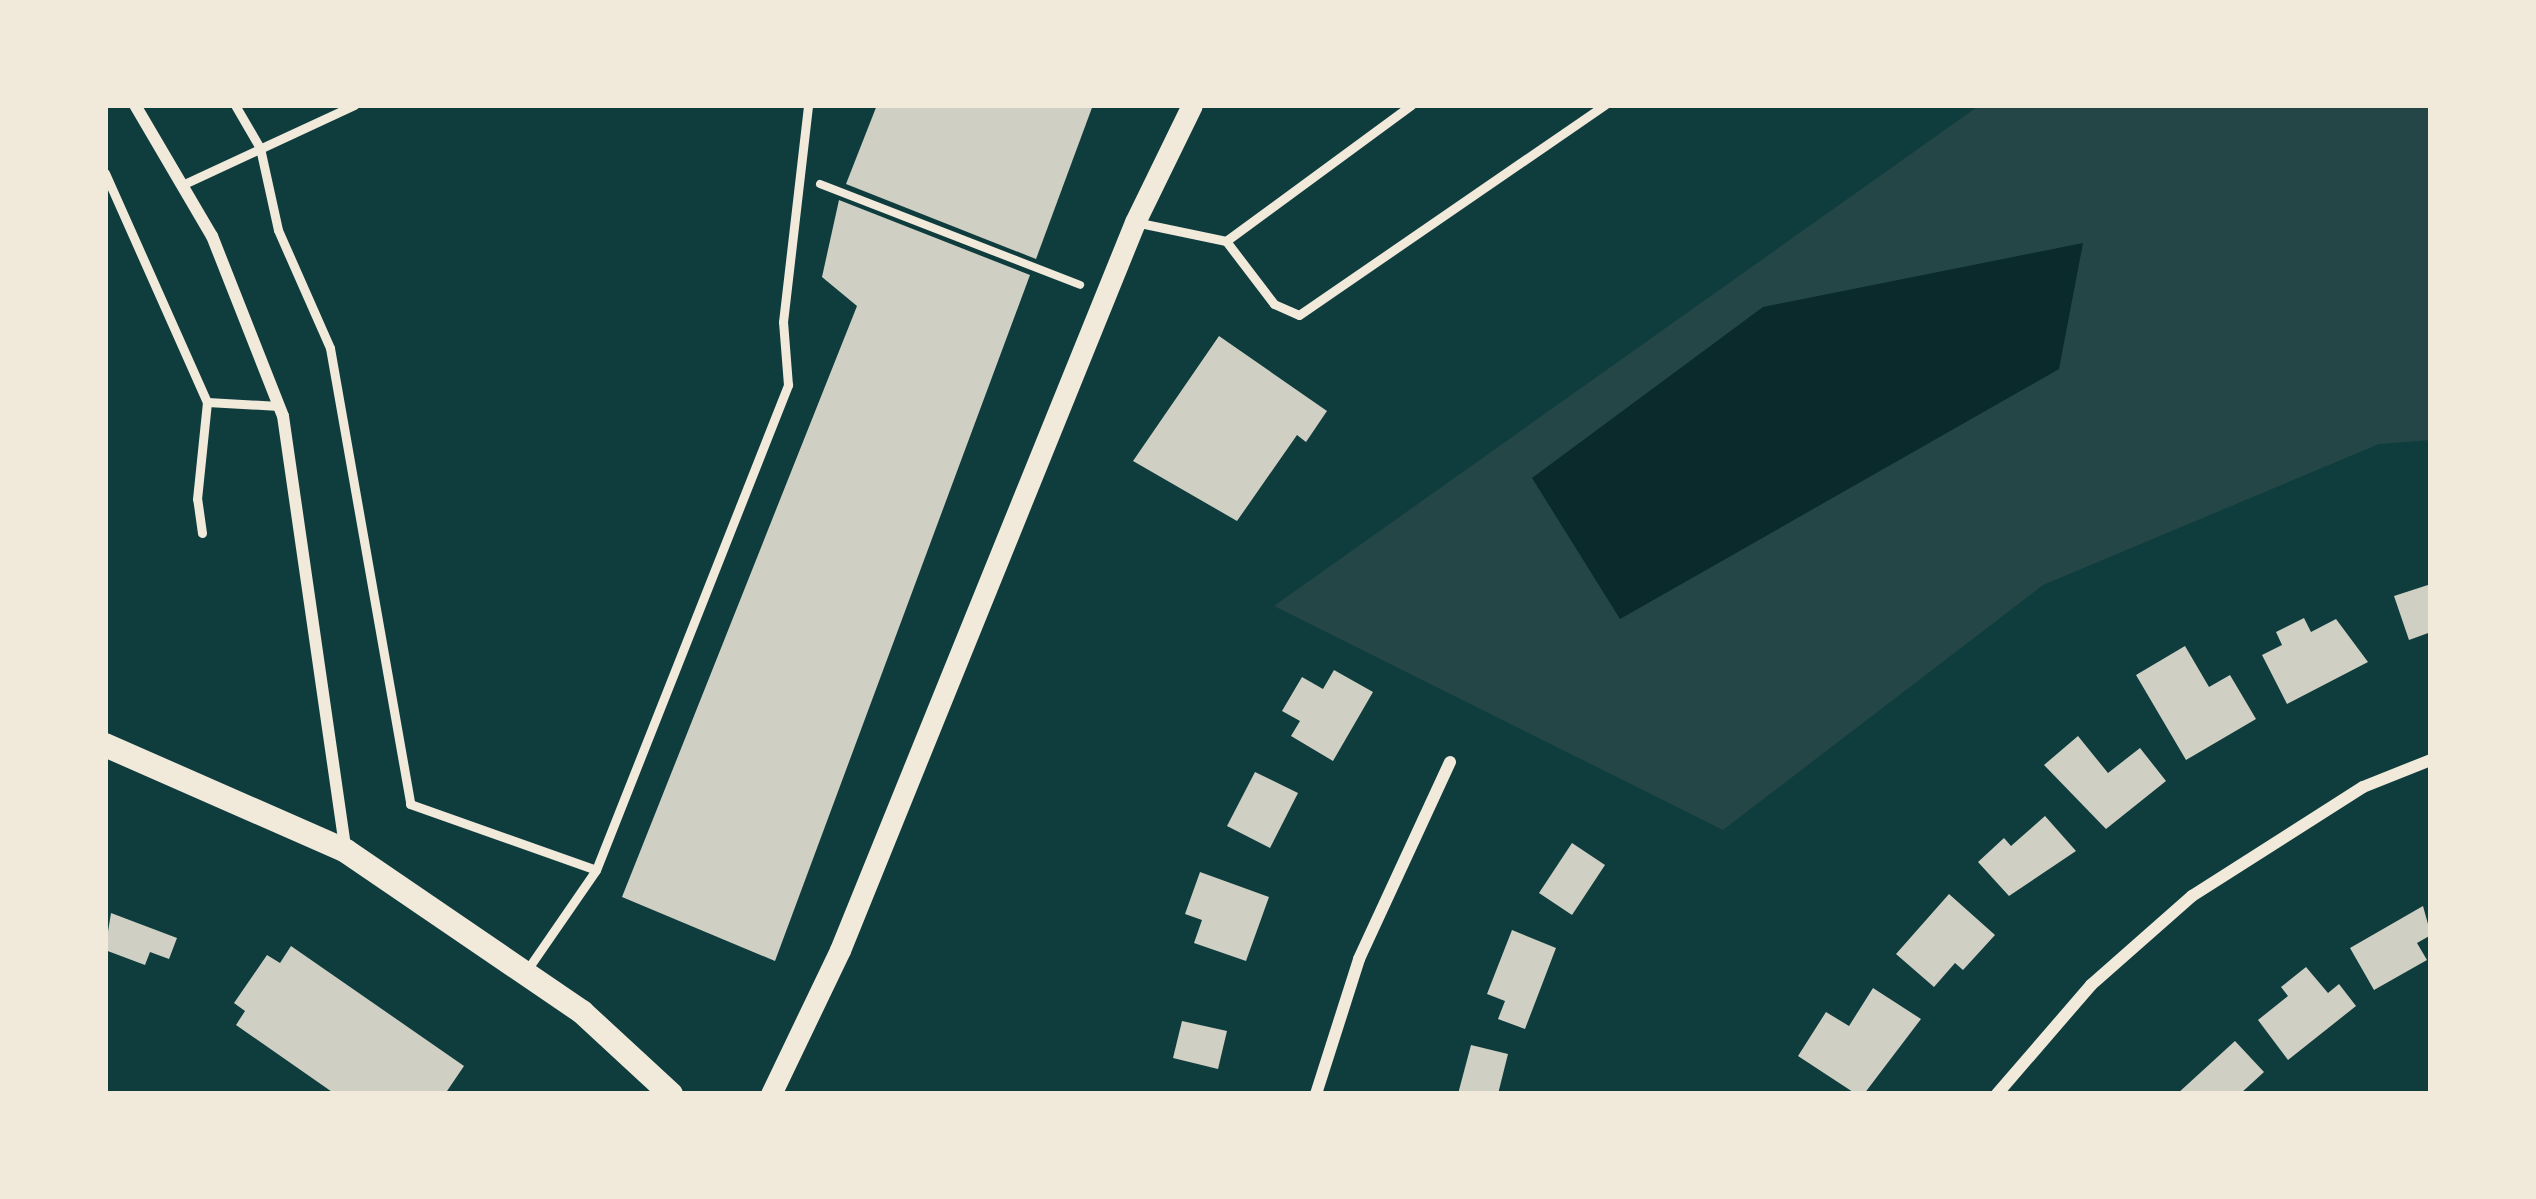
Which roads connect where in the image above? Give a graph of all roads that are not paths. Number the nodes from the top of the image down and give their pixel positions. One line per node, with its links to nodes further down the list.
1 (135, 105): 10 (street)
2 (236, 105): 8 (lane)
3 (353, 105): 8 (lane)
4 (808, 105): 20 (lane)
5 (1192, 105): 11 (street)
6 (1411, 105): 12 (lane)
7 (1605, 105): 12 (lane)
8 (260, 148): 10 (lane); 20 (lane)
9 (105, 173): 13 (lane)
10 (182, 185): 14 (street)
11 (1135, 222): 12 (lane); 23 (street)
12 (1226, 242)
13 (207, 402): 14 (lane); 15 (lane)
14 (279, 406): 19 (street)
15 (202, 533)
16 (105, 745): 19 (main road)
17 (2431, 760): 25 (street)
18 (1450, 762): 24 (street)
19 (346, 851): 21 (main road)
20 (596, 870): 21 (lane)
21 (525, 973): 22 (main road)
22 (671, 1094)
23 (771, 1094)
24 (1316, 1094)
25 (1997, 1094)

